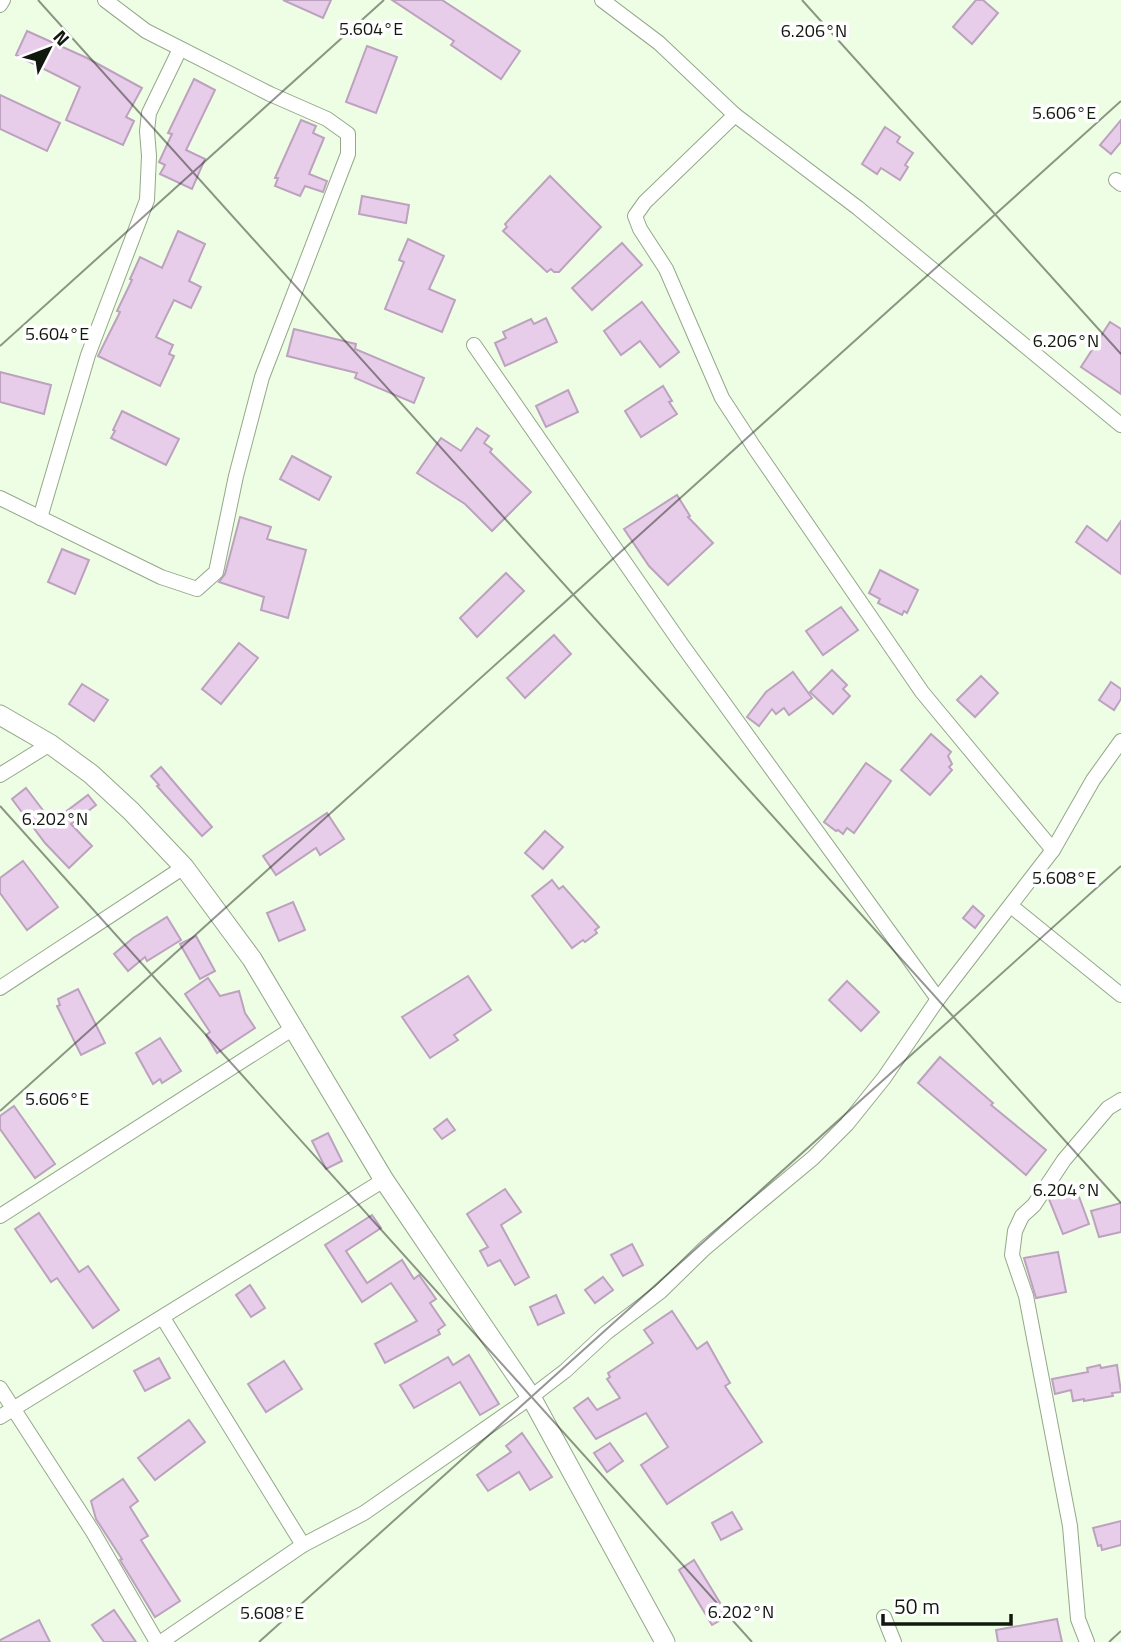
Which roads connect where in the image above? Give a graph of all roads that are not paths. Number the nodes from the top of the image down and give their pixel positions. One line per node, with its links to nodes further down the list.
1 (3, 0): 4 (street)
2 (105, 0): 5 (street)
3 (602, 0): 6 (street)
4 (0, 5)
5 (180, 49): 10 (street); 10 (street)
6 (735, 115): 8 (street); 15 (street)
7 (474, 345): 20 (street)
8 (1121, 425)
9 (0, 498): 10 (street)
10 (40, 518)
11 (0, 715): 13 (street)
12 (1121, 741): 15 (street)
13 (50, 744): 14 (street); 16 (street)
14 (0, 775)
15 (1053, 850): 17 (street)
16 (184, 867): 18 (street); 21 (street)
17 (1011, 906): 19 (street); 20 (street)
18 (0, 988)
19 (1121, 995)
20 (938, 999): 27 (street)
21 (292, 1029): 23 (street); 24 (street)
22 (1121, 1100): 34 (street)
23 (384, 1180): 25 (street); 27 (street)
24 (0, 1216)
25 (163, 1318): 28 (street); 29 (street)
26 (0, 1388): 28 (street)
27 (531, 1397): 29 (street); 32 (street)
28 (6, 1413): 31 (street)
29 (303, 1545): 31 (street)
30 (884, 1617): 33 (street)
31 (159, 1642)
32 (665, 1642)
33 (894, 1642)
34 (1087, 1642)

